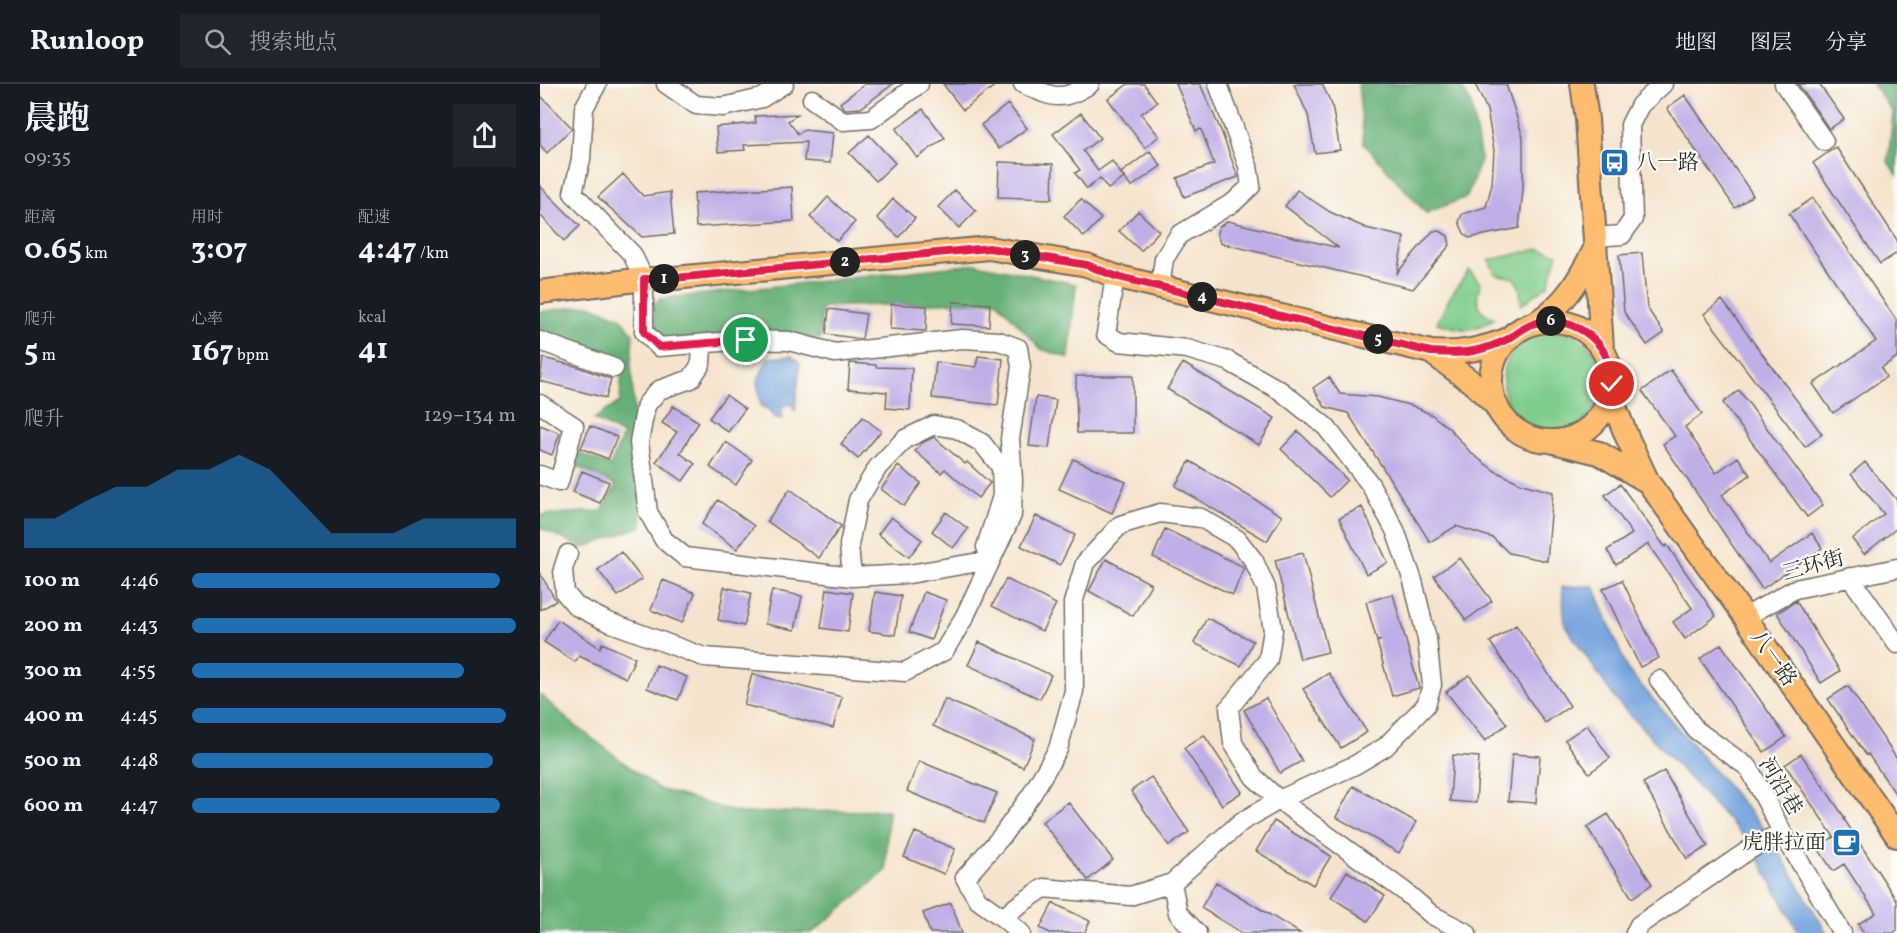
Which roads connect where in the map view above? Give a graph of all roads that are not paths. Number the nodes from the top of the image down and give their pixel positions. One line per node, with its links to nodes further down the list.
1 (597, 84): 15 (street)
2 (666, 84): 10 (street)
3 (919, 84): 11 (street)
4 (1023, 84): 5 (street)
5 (1090, 84)
6 (1218, 84): 16 (street)
7 (1582, 84): 13 (main road)
8 (1663, 84): 13 (street)
9 (1784, 84): 12 (street)
10 (778, 86)
11 (812, 99)
12 (1824, 141)
13 (1595, 243): 18 (main road); 22 (main road)
14 (1115, 276): 15 (main road); 16 (main road); 39 (street)
15 (644, 279): 17 (main road); 21 (street)
16 (1160, 287): 23 (main road)
17 (540, 292)
18 (1537, 322): 19 (main road); 22 (main road)
19 (1509, 339): 23 (main road); 27 (main road)
20 (540, 340): 24 (street)
21 (702, 344): 32 (street); 34 (street)
22 (1602, 348): 25 (main road)
23 (1431, 352): 27 (main road)
24 (614, 368)
25 (1610, 395): 28 (main road); 30 (main road)
26 (540, 404): 29 (street)
27 (1497, 406): 28 (main road)
28 (1550, 441): 30 (main road)
29 (540, 475)
30 (1648, 482): 36 (main road, 八一路)
31 (568, 554): 32 (street)
32 (991, 560): 34 (street); 34 (street)
33 (1897, 568): 35 (street, 三环街)
34 (852, 577)
35 (1850, 578): 36 (street, 三环街); 37 (street)
36 (1745, 617): 41 (main road, 八一路)
37 (1897, 644)
38 (1659, 680): 40 (street, 河沿巷)
39 (1279, 800): 42 (street); 43 (street); 44 (street)
40 (1778, 833): 47 (street); 48 (street, 河沿巷)
41 (1897, 836)
42 (1172, 883): 43 (street); 46 (street)
43 (1004, 918): 45 (street)
44 (1456, 930)
45 (1022, 933)
46 (1197, 933)
47 (1635, 933)
48 (1842, 933)

